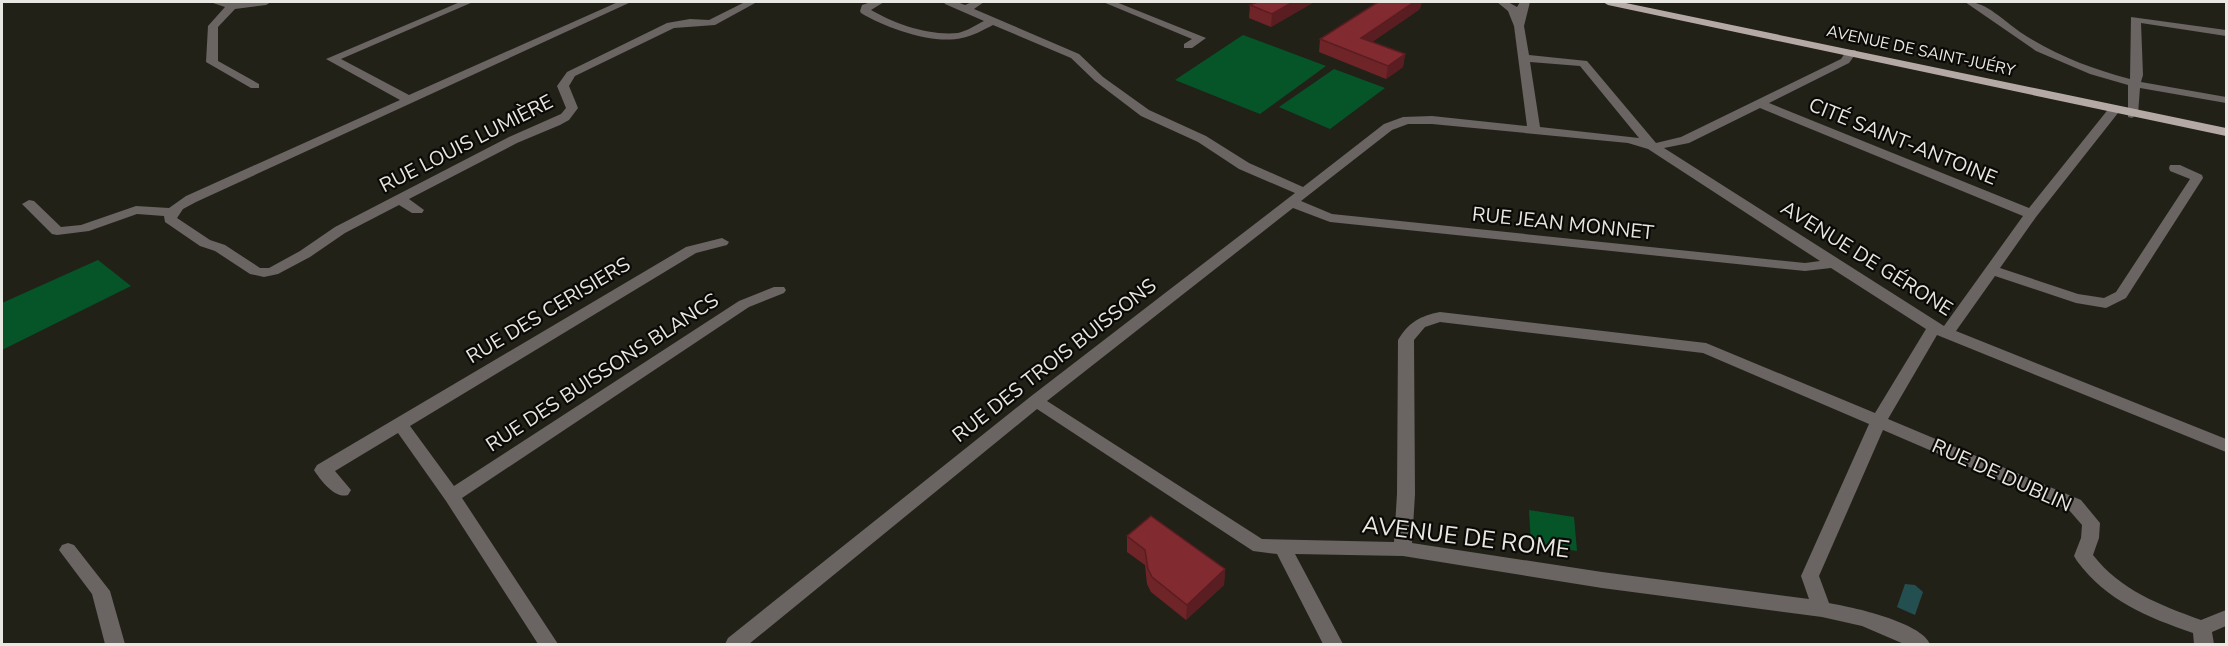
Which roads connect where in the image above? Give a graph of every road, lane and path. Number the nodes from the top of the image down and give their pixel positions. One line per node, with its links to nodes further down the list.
1 (214, 2): 15 (street)
2 (266, 2): 15 (street)
3 (468, 2): 25 (street)
4 (626, 2): 25 (street)
5 (752, 2): 35 (street, RUE LOUIS LUMIÈRE)
6 (879, 2): 17 (street)
7 (949, 2): 16 (street, RUE JEAN MONNET)
8 (980, 2): 16 (street)
9 (1108, 2): 14 (street)
10 (1502, 2): 18 (street)
11 (1526, 2): 18 (street)
12 (1608, 2): 21 (main road, AVENUE DE SAINT-JUÉRY)
13 (1970, 2): 23 (street)
14 (1126, 4): 20 (street)
15 (232, 6): 24 (street)
16 (965, 9): 17 (street, RUE JEAN MONNET)
17 (992, 21): 34 (street, RUE JEAN MONNET)
18 (1519, 26): 22 (street)
19 (2226, 33): 23 (street)
20 (1188, 46)
21 (1851, 52): 27 (street, CITÉ SAINT-ANTOINE); 28 (main road, AVENUE DE SAINT-JUÉRY)
22 (1522, 58): 30 (street); 32 (street, AVENUE DE GÉRONE)
23 (2134, 85): 26 (street); 29 (street)
24 (255, 86)
25 (409, 100): 38 (street)
26 (2226, 100)
27 (1759, 104): 32 (street, CITÉ SAINT-ANTOINE); 39 (street, CITÉ SAINT-ANTOINE)
28 (2114, 110): 29 (main road, AVENUE DE SAINT-JUÉRY); 39 (street)
29 (2132, 114): 31 (main road, AVENUE DE SAINT-JUÉRY)
30 (1534, 130): 32 (street); 34 (street, RUE DES TROIS BUISSONS)
31 (2226, 132)
32 (1653, 146): 41 (street, AVENUE DE GÉRONE)
33 (2175, 168): 42 (street)
34 (1297, 197): 41 (street, RUE JEAN MONNET); 45 (street, RUE DES TROIS BUISSONS)
35 (399, 199): 37 (street); 38 (street, RUE LOUIS LUMIÈRE)
36 (29, 204): 38 (street)
37 (417, 210)
38 (172, 212)
39 (2031, 214): 42 (street)
40 (722, 242): 47 (street, RUE DES CERISIERS)
41 (1834, 263): 44 (street, AVENUE DE GÉRONE)
42 (1992, 270): 44 (street)
43 (779, 290): 50 (street, RUE DES BUISSONS BLANCS)
44 (1940, 331): 46 (street); 48 (street, AVENUE DE GÉRONE)
45 (1036, 400): 51 (street, AVENUE DE ROME); 59 (street, RUE DES TROIS BUISSONS)
46 (1879, 420): 52 (street); 54 (street); 56 (street, RUE DE DUBLIN)
47 (401, 425): 49 (street, RUE DES CERISIERS); 50 (street)
48 (2226, 446)
49 (342, 490)
50 (452, 496): 58 (street)
51 (1282, 546): 52 (street, AVENUE DE ROME); 60 (street)
52 (1403, 549): 54 (street, AVENUE DE ROME)
53 (68, 550): 57 (street)
54 (1822, 609): 61 (street, AVENUE DE ROME)
55 (2226, 618): 56 (street, RUE DE DUBLIN)
56 (2203, 636)
57 (115, 645)
58 (548, 645)
59 (735, 645)
60 (1333, 645)
61 (1920, 645)

